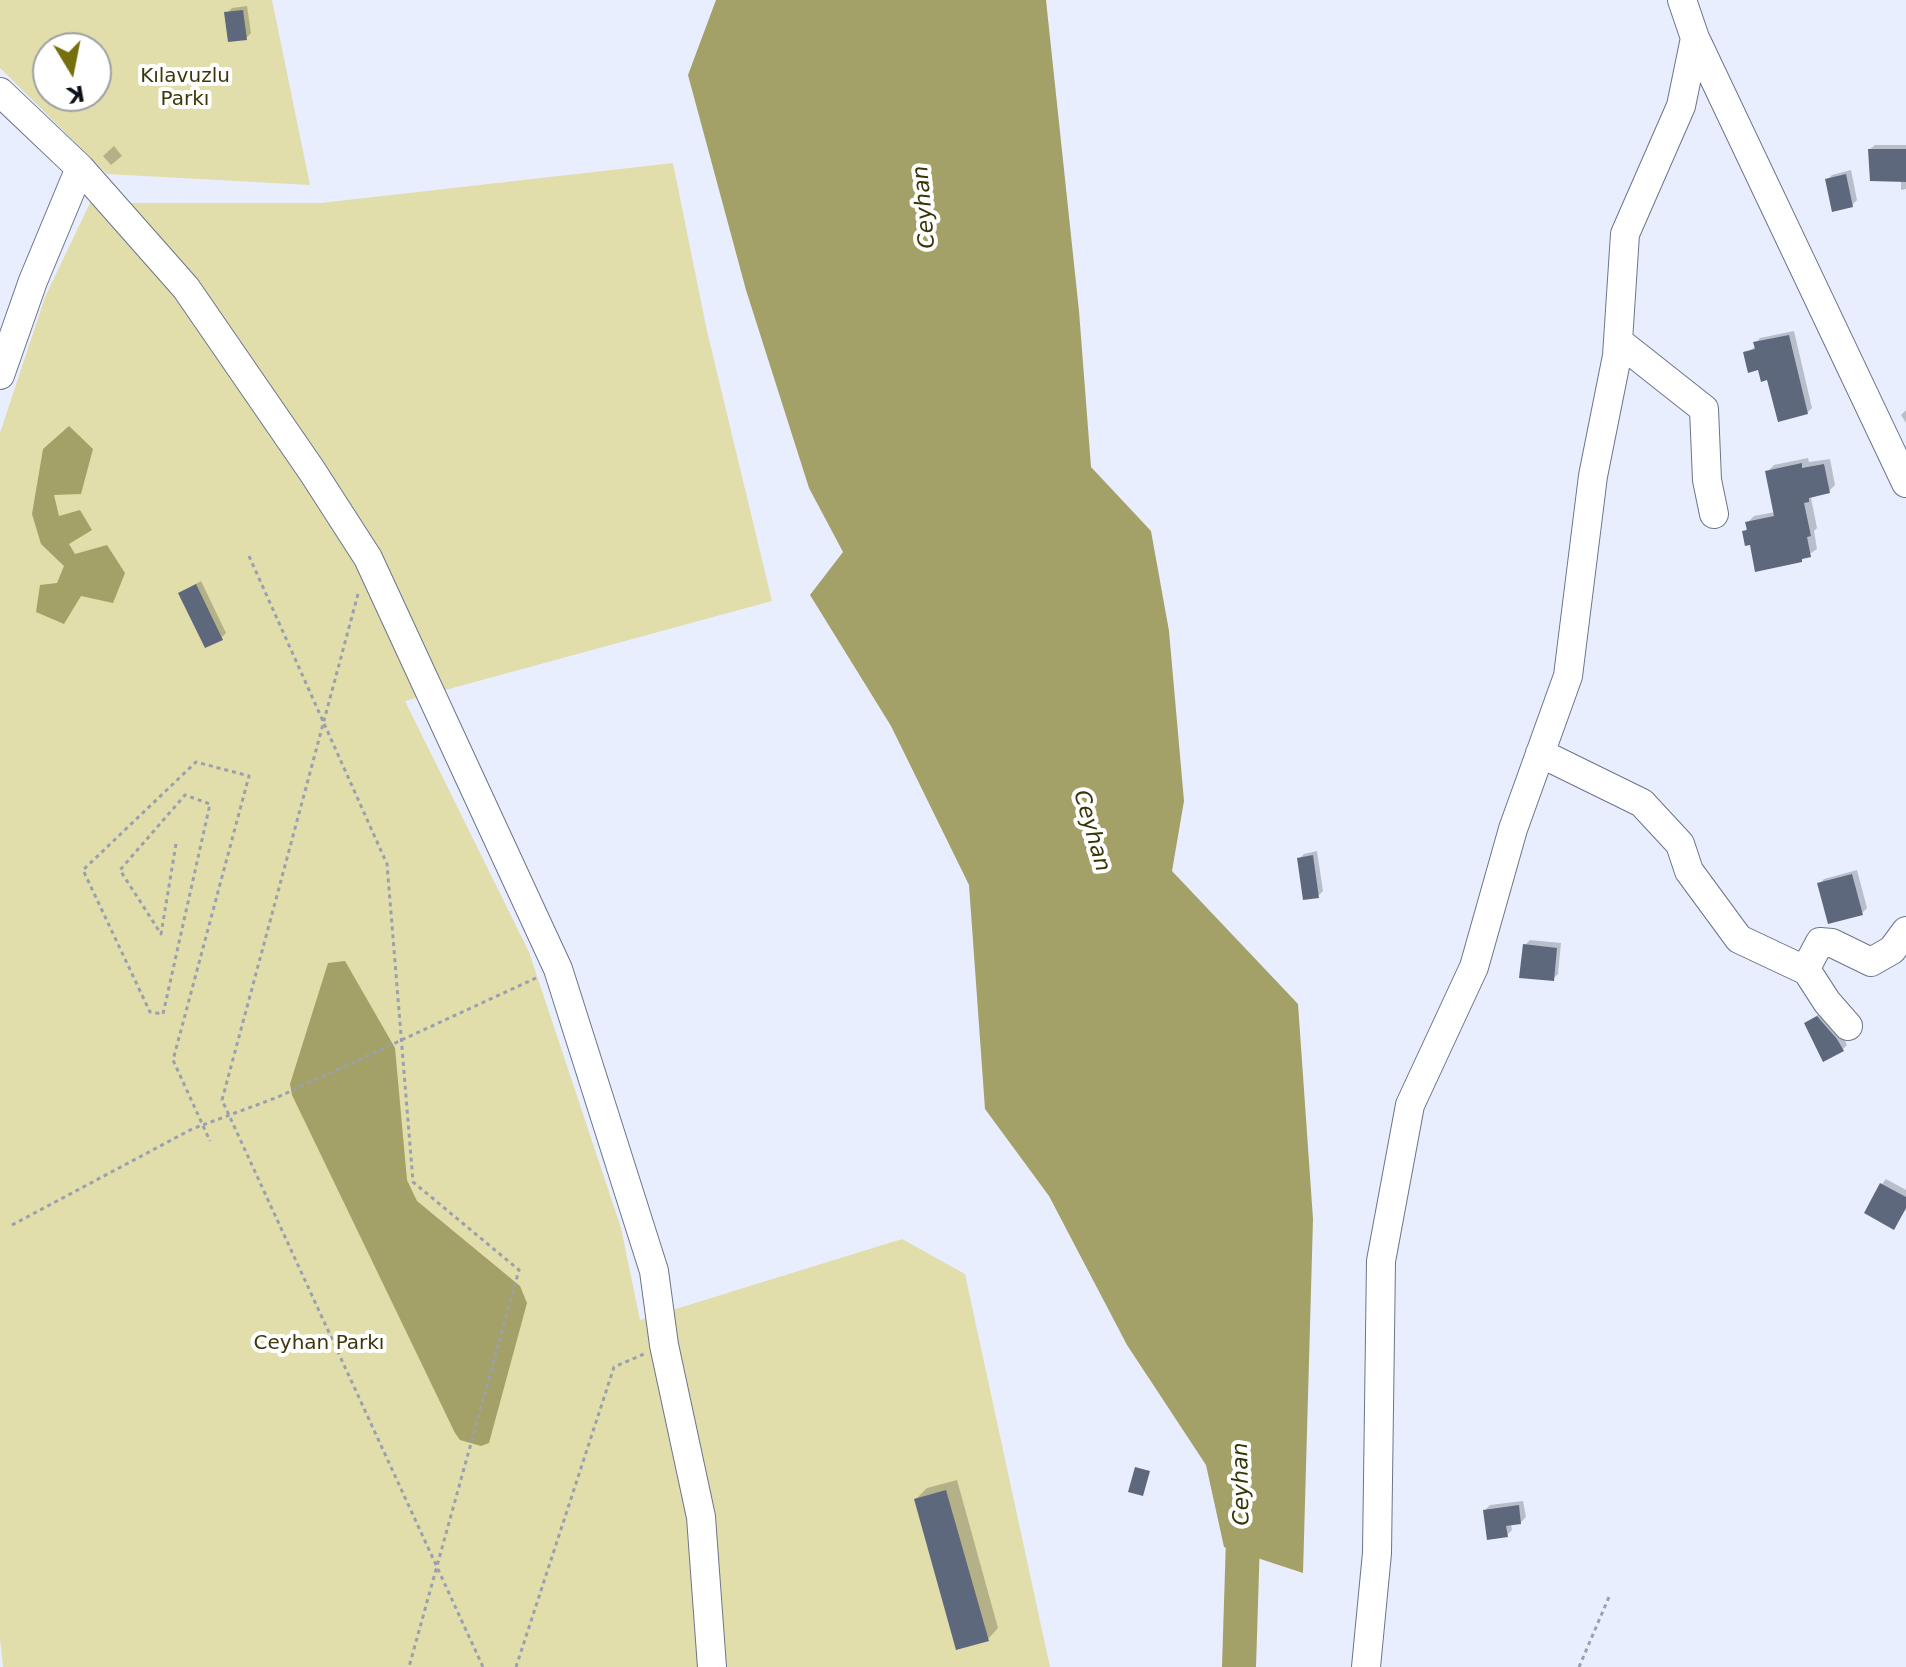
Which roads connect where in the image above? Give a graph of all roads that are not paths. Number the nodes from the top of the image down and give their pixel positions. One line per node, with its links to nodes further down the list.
1 (1682, 0): 2 (street)
2 (1695, 38): 5 (street); 7 (street)
3 (0, 92): 4 (street)
4 (80, 168): 6 (street); 13 (street)
5 (1618, 341): 8 (street); 9 (street)
6 (0, 375)
7 (1906, 483)
8 (1714, 514)
9 (1540, 753): 11 (street); 14 (street)
10 (1906, 931): 11 (street)
11 (1805, 970): 12 (street)
12 (1848, 1026)
13 (712, 1667)
14 (1366, 1667)

